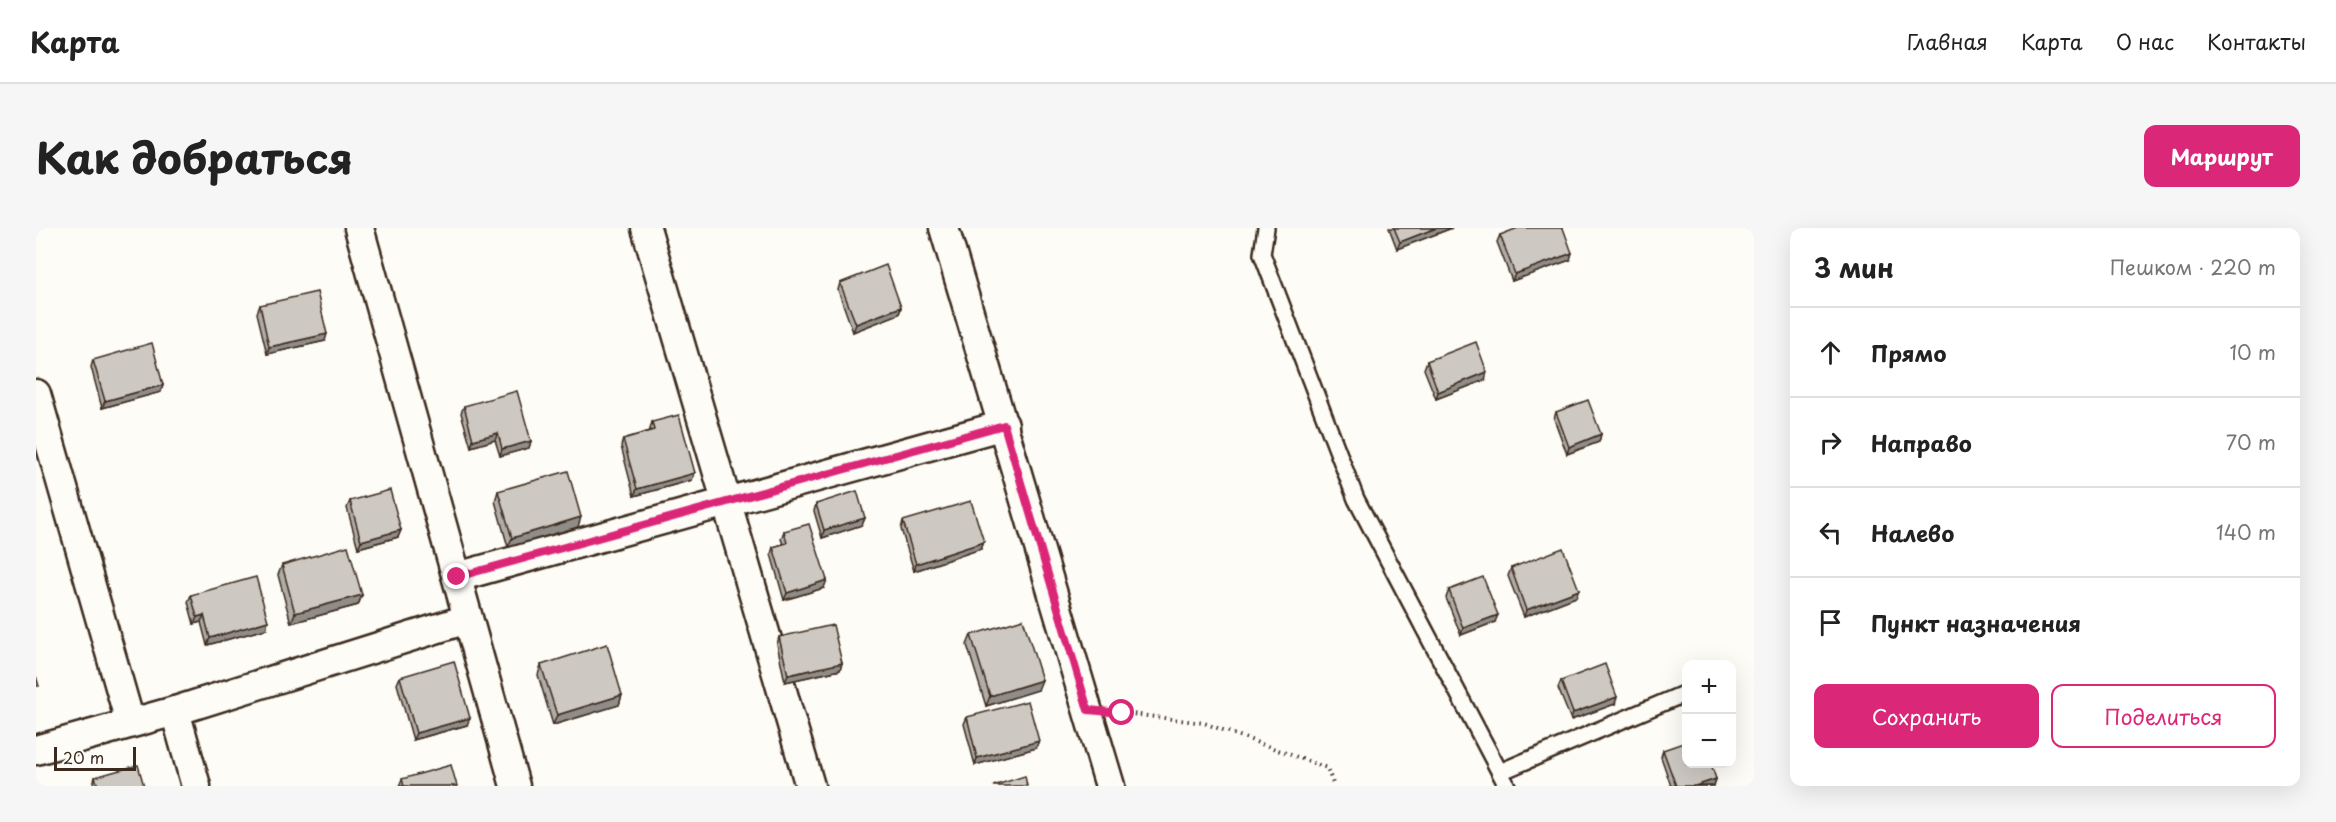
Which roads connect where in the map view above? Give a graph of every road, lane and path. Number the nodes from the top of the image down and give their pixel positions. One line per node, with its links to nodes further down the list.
1 (359, 228): 8 (street)
2 (646, 228): 7 (street)
3 (945, 228): 6 (street)
4 (1266, 228): 15 (lane)
5 (36, 394): 13 (street)
6 (1004, 425): 7 (street); 11 (street)
7 (727, 502): 8 (street); 18 (street)
8 (457, 577): 9 (street)
9 (467, 619): 12 (street); 17 (street)
10 (1682, 695): 15 (lane)
11 (1088, 710): 19 (street); 20 (path)
12 (175, 711): 13 (street); 16 (street)
13 (130, 722): 14 (street)
14 (36, 750)
15 (1503, 779)
16 (196, 786)
17 (515, 786)
18 (810, 786)
19 (1110, 786)
20 (1334, 786)

